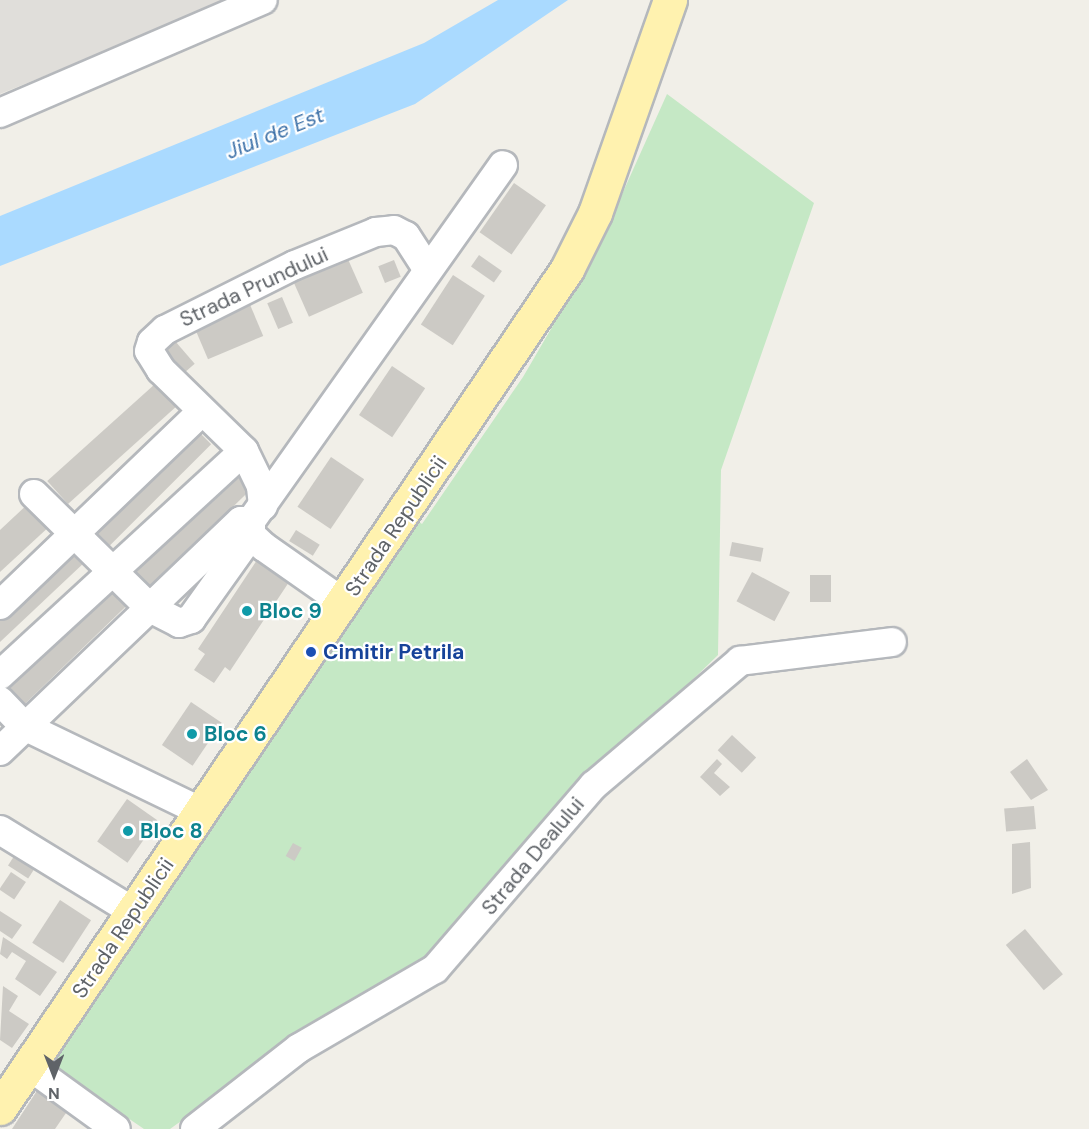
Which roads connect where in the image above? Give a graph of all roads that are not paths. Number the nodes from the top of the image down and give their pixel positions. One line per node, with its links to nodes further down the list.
1 (263, 0): 3 (street)
2 (670, 0): 12 (main road, Strada Republicii)
3 (0, 113)
4 (503, 165): 5 (street)
5 (428, 270): 6 (street, Strada Prundului); 9 (street)
6 (201, 411): 7 (street, Strada Prundului); 10 (street)
7 (244, 451): 9 (street, Strada Prundului); 11 (street)
8 (34, 494): 10 (street)
9 (255, 521): 12 (street); 14 (street)
10 (75, 534): 11 (street); 13 (street)
11 (111, 568): 14 (street); 16 (street)
12 (344, 603): 20 (main road, Strada Republicii)
13 (0, 605)
14 (150, 608): 18 (street)
15 (892, 642): 26 (street, Strada Dealului)
16 (0, 675)
17 (0, 701): 18 (street)
18 (24, 726): 19 (street); 20 (street)
19 (0, 751)
20 (202, 813): 22 (main road, Strada Republicii)
21 (0, 830): 22 (street)
22 (134, 912): 23 (main road, Strada Republicii)
23 (30, 1066): 24 (main road, Strada Republicii); 25 (street)
24 (0, 1108)
25 (116, 1129)
26 (195, 1129)

